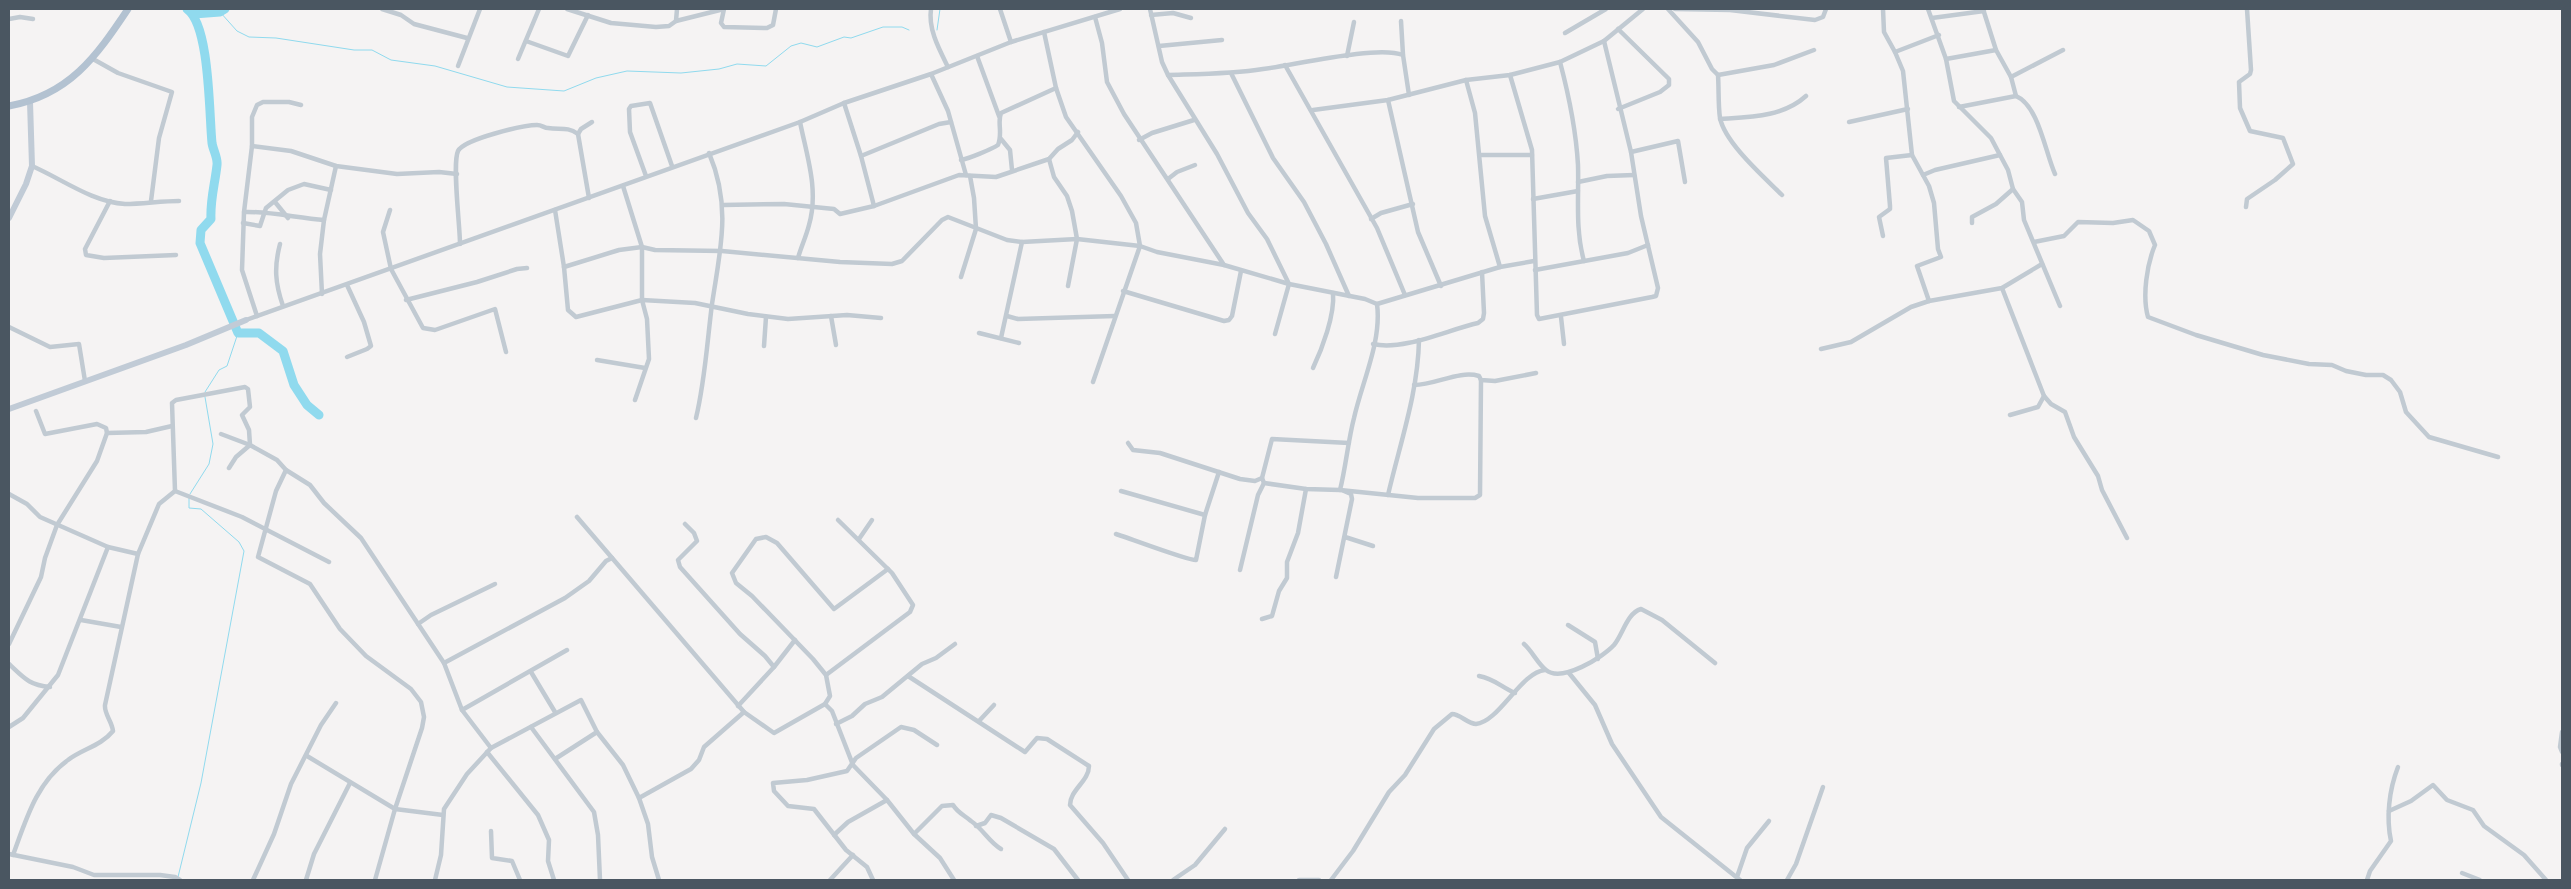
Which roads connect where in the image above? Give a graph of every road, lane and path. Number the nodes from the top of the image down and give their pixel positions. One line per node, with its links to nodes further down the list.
1 (128, 9): 52 (main road)
2 (382, 9): 39 (street)
3 (480, 9): 39 (street)
4 (539, 9): 41 (street)
5 (567, 9): 24 (street)
6 (677, 9): 32 (street)
7 (724, 9): 8 (street); 32 (street)
8 (776, 9)
9 (931, 9): 58 (street)
10 (1000, 9): 43 (street)
11 (1120, 9): 27 (street)
12 (1150, 9): 25 (street)
13 (1604, 9): 37 (street)
14 (1643, 9): 35 (street)
15 (1668, 9): 63 (street)
16 (1675, 9): 22 (street)
17 (1778, 9): 26 (street)
18 (1826, 9): 26 (street)
19 (1883, 9): 48 (street)
20 (1928, 9): 29 (street)
21 (2248, 9): 129 (street)
22 (1730, 10): 26 (street)
23 (1984, 10): 29 (street); 46 (street)
24 (588, 15): 32 (street); 41 (street)
25 (1151, 15): 28 (street); 44 (street)
26 (1776, 16)
27 (1094, 17): 36 (street); 89 (street)
28 (1191, 18)
29 (1932, 18): 38 (street)
30 (9, 19): 31 (street)
31 (33, 19)
32 (676, 21)
33 (1401, 21): 49 (street)
34 (1354, 22): 51 (street)
35 (1618, 29): 42 (street); 76 (street)
36 (1044, 32): 43 (street); 66 (street)
37 (1565, 33)
38 (1939, 35): 48 (street); 54 (street)
39 (467, 38): 57 (street)
40 (1222, 40): 44 (street)
41 (526, 41): 53 (street)
42 (1604, 41): 55 (street); 76 (street)
43 (1011, 42): 50 (street)
44 (1158, 46): 62 (street)
45 (1814, 50): 63 (street)
46 (1996, 50): 54 (street); 64 (street)
47 (2064, 50): 64 (street)
48 (1895, 52): 77 (street)
49 (1403, 55): 51 (street); 67 (street)
50 (977, 56): 58 (street); 79 (street)
51 (1347, 56): 56 (street)
52 (93, 59): 71 (main road); 122 (street)
53 (518, 59)
54 (1946, 59): 75 (street)
55 (1560, 62): 61 (street); 112 (street)
56 (1285, 65): 59 (street); 78 (street)
57 (458, 66)
58 (948, 67): 60 (street)
59 (1231, 73): 62 (street); 174 (street)
60 (932, 74): 72 (street); 84 (street)
61 (1510, 74): 65 (street); 94 (street)
62 (1168, 75): 81 (street)
63 (1718, 75): 80 (street)
64 (2011, 77): 69 (street)
65 (1466, 80): 67 (street); 93 (street)
66 (1056, 88): 79 (street); 86 (street)
67 (1410, 95): 70 (street)
68 (1806, 96): 80 (street)
69 (2016, 96): 75 (street); 107 (street)
70 (1388, 100): 78 (street); 125 (street)
71 (30, 102): 74 (main road); 101 (street)
72 (844, 103): 83 (street); 97 (street)
73 (300, 105): 90 (street)
74 (9, 106)
75 (1959, 107): 96 (street)
76 (1618, 109): 91 (street)
77 (1908, 109): 85 (street); 95 (street)
78 (1313, 110): 136 (street)
79 (999, 116): 88 (street)
80 (1720, 119): 118 (street)
81 (1194, 120): 89 (street); 165 (street)
82 (592, 122): 87 (street)
83 (800, 122): 92 (street); 127 (street)
84 (951, 122): 97 (street); 99 (street)
85 (1849, 122)
86 (1078, 132): 98 (street); 148 (street)
87 (578, 134): 105 (street); 119 (street)
88 (1001, 138): 99 (street); 104 (street)
89 (1139, 140): 111 (street)
90 (252, 146): 102 (street); 132 (street)
91 (1630, 152): 108 (street); 113 (street)
92 (709, 154): 103 (street); 126 (street)
93 (1480, 155): 94 (street); 157 (street)
94 (1532, 155): 120 (street)
95 (1912, 155): 109 (street); 141 (street)
96 (2000, 155): 109 (street); 115 (street)
97 (861, 156): 128 (street)
98 (1049, 159): 104 (street); 142 (street)
99 (961, 160): 106 (street)
100 (1195, 165): 111 (street)
101 (32, 166): 121 (street); 134 (street)
102 (336, 166): 105 (street); 116 (street)
103 (672, 166): 110 (street); 110 (street)
104 (1012, 170): 106 (street)
105 (457, 174): 146 (street)
106 (967, 174): 128 (street); 140 (street)
107 (2055, 174)
108 (1634, 175): 112 (street); 147 (street)
109 (1924, 175): 177 (street)
110 (646, 176): 114 (street)
111 (1168, 179): 156 (street)
112 (1578, 182): 117 (street)
113 (1685, 182)
114 (623, 186): 119 (street); 149 (street)
115 (2012, 189): 139 (street); 144 (street)
116 (331, 190): 124 (street); 137 (street)
117 (1578, 191): 120 (street); 154 (street)
118 (1782, 195)
119 (588, 198): 131 (street)
120 (1533, 199): 153 (street)
121 (110, 201): 122 (street); 151 (street)
122 (151, 201): 123 (street)
123 (180, 201)
124 (276, 202): 133 (street); 135 (street)
125 (1413, 204): 136 (street); 168 (street)
126 (723, 205): 127 (street); 150 (street)
127 (813, 206): 128 (street); 152 (street)
128 (874, 206)
129 (2246, 206)
130 (390, 210): 160 (street)
131 (555, 210): 146 (street); 158 (street)
132 (244, 212): 133 (street); 138 (street)
133 (263, 213): 135 (street); 138 (street)
134 (9, 218)
135 (288, 218): 137 (street)
136 (1372, 219): 173 (street)
137 (324, 220): 171 (street)
138 (243, 223): 182 (street)
139 (1972, 223)
140 (976, 229): 143 (street); 152 (street); 164 (street)
141 (1883, 236)
142 (1077, 239): 143 (street); 148 (street); 167 (street)
143 (1022, 242): 184 (street)
144 (2034, 242): 155 (street); 223 (street)
145 (280, 244): 179 (street)
146 (460, 244): 160 (street)
147 (1648, 245): 154 (street); 187 (street)
148 (1140, 246): 156 (street); 170 (street)
149 (642, 247): 150 (street); 158 (street); 176 (street)
150 (722, 251): 152 (street); 180 (street)
151 (176, 255)
152 (798, 258)
153 (1534, 261): 157 (street); 161 (street)
154 (1584, 261): 161 (street)
155 (2042, 264): 169 (street); 181 (street)
156 (1224, 265): 162 (street)
157 (1500, 266): 163 (street)
158 (564, 267): 176 (street)
159 (527, 268): 175 (street)
160 (391, 269): 166 (street); 175 (street)
161 (1536, 270): 187 (street)
162 (1241, 271): 165 (street); 170 (street)
163 (1482, 272): 168 (street); 194 (street)
164 (961, 277)
165 (1289, 284): 172 (street); 192 (street)
166 (347, 285): 171 (street); 202 (street)
167 (1068, 286)
168 (1441, 286): 173 (street)
169 (2002, 288): 177 (street); 211 (street)
170 (1123, 291): 185 (street)
171 (322, 294): 179 (street)
172 (1333, 294): 174 (street); 205 (street)
173 (1405, 295): 178 (street)
174 (1348, 296): 178 (street)
175 (406, 300): 201 (street)
176 (642, 300): 180 (street); 204 (street)
177 (1929, 301): 200 (street)
178 (1377, 304): 196 (street)
179 (283, 306): 182 (street)
180 (712, 306): 186 (street); 216 (street)
181 (2060, 306)
182 (257, 316): 189 (street)
183 (831, 316): 186 (street); 188 (street); 198 (street)
184 (1007, 316): 185 (street); 193 (street)
185 (1115, 316): 209 (street)
186 (766, 317): 199 (street)
187 (1560, 317): 197 (street)
188 (881, 318)
189 (246, 320): 208 (street)
190 (9, 327): 208 (street)
191 (979, 333): 193 (street)
192 (1275, 334)
193 (1001, 338): 195 (street)
194 (1419, 340): 196 (street); 210 (street)
195 (1019, 343)
196 (1373, 344): 220 (street)
197 (1564, 344)
198 (836, 345)
199 (764, 346)
200 (1821, 349)
201 (506, 352)
202 (347, 356)
203 (597, 360): 204 (street)
204 (645, 368): 212 (street)
205 (1313, 368)
206 (1536, 373): 207 (street)
207 (1481, 380): 210 (street); 233 (street)
208 (85, 381): 213 (street)
209 (1092, 382)
210 (1414, 385): 233 (street)
211 (2044, 396): 215 (street); 243 (street)
212 (635, 400)
213 (9, 409)
214 (36, 411): 218 (street)
215 (2010, 415)
216 (696, 418)
217 (172, 426): 218 (street); 222 (street); 230 (street)
218 (107, 433): 239 (street)
219 (221, 434): 222 (street)
220 (1349, 442): 227 (street); 229 (street)
221 (1128, 443): 226 (street)
222 (250, 445): 224 (street); 225 (street)
223 (2498, 457)
224 (229, 468)
225 (286, 470): 240 (street); 256 (street)
226 (1219, 472): 227 (street); 234 (street)
227 (1263, 481): 228 (street); 251 (street)
228 (1306, 489): 229 (street); 254 (street)
229 (1340, 490): 233 (street); 242 (street)
230 (175, 491): 240 (street); 247 (street)
231 (1121, 491): 234 (street)
232 (9, 494): 239 (street)
233 (1388, 495)
234 (1205, 515): 241 (street)
235 (577, 517): 248 (street)
236 (838, 520): 244 (street)
237 (872, 520): 244 (street)
238 (685, 524): 268 (street)
239 (57, 525): 246 (street); 260 (street)
240 (267, 530): 249 (street); 301 (street)
241 (1116, 534)
242 (1345, 537): 245 (street); 252 (street)
243 (2127, 538)
244 (859, 539): 250 (street)
245 (1373, 546)
246 (108, 547): 247 (street); 255 (street)
247 (138, 554): 258 (street)
248 (612, 558): 265 (street); 279 (street)
249 (329, 562)
250 (888, 569): 259 (street); 272 (street)
251 (1240, 570)
252 (1336, 577)
253 (495, 584): 256 (street)
254 (1262, 619)
255 (81, 620): 258 (street); 275 (street)
256 (418, 624): 265 (street)
257 (1568, 625): 264 (street)
258 (121, 627): 311 (street)
259 (795, 640): 268 (street); 272 (street)
260 (9, 644)
261 (955, 644): 273 (street)
262 (1524, 644): 269 (street)
263 (567, 650): 270 (street)
264 (1598, 659): 266 (street); 271 (street)
265 (444, 663): 281 (street)
266 (1714, 663)
267 (9, 664): 275 (street)
268 (774, 668): 279 (street)
269 (1545, 670): 271 (street); 276 (street)
270 (531, 672): 281 (street); 282 (street)
271 (1569, 673): 316 (street)
272 (826, 675): 278 (street)
273 (908, 676): 284 (street); 285 (street)
274 (1479, 676): 276 (street)
275 (50, 687): 286 (street)
276 (1514, 693): 333 (street)
277 (336, 703): 293 (street)
278 (825, 704): 283 (street); 285 (street)
279 (738, 706): 283 (street)
280 (994, 706): 284 (street)
281 (462, 710): 291 (street)
282 (555, 712): 287 (street); 288 (street)
283 (744, 712): 299 (street)
284 (979, 721): 329 (street)
285 (836, 724): 295 (street)
286 (9, 726)
287 (530, 727): 291 (street); 294 (street)
288 (598, 732): 294 (street); 299 (street)
289 (2562, 732): 292 (street)
290 (938, 745): 295 (street)
291 (489, 750): 303 (street); 322 (street)
292 (2562, 752)
293 (307, 756): 297 (street); 317 (street)
294 (555, 759): 323 (street)
295 (852, 765): 300 (street); 309 (street)
296 (2398, 767): 302 (street)
297 (350, 783): 301 (street); 318 (street)
298 (1823, 787): 334 (street)
299 (639, 798): 324 (street)
300 (887, 800): 308 (street); 309 (street)
301 (395, 809): 303 (street); 319 (street)
302 (2389, 811): 335 (street); 337 (street)
303 (443, 815): 320 (street)
304 (1769, 821): 316 (street)
305 (976, 826): 308 (street); 310 (street); 328 (street)
306 (1225, 829): 330 (street)
307 (491, 831): 321 (street)
308 (914, 834): 327 (street)
309 (834, 835): 312 (street)
310 (1001, 850)
311 (11, 854): 314 (street)
312 (853, 855): 325 (street); 326 (street)
313 (2462, 873): 336 (street)
314 (139, 877): 315 (street)
315 (179, 879)
316 (1739, 879)
317 (254, 880)
318 (306, 880)
319 (375, 880)
320 (435, 880)
321 (520, 880)
322 (554, 880)
323 (600, 880)
324 (659, 880)
325 (830, 880)
326 (873, 880)
327 (954, 880)
328 (1078, 880)
329 (1128, 880)
330 (1173, 880)
331 (1299, 880): 332 (street)
332 (1319, 880)
333 (1331, 880)
334 (1787, 880)
335 (2367, 880)
336 (2480, 880)
337 (2546, 880)

